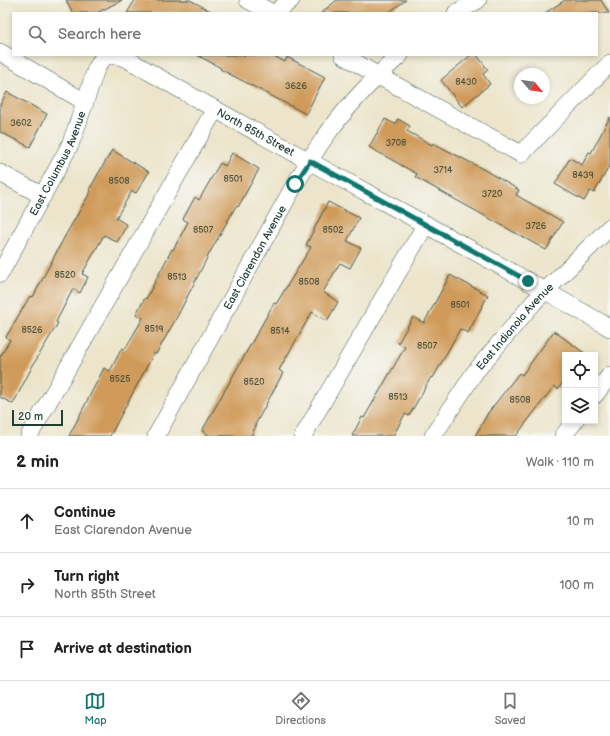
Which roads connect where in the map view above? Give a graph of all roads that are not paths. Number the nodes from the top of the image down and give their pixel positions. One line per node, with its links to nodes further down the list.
1 (248, 0): 4 (street)
2 (291, 0): 5 (street)
3 (478, 0): 6 (street)
4 (270, 12)
5 (276, 12)
6 (458, 12)
7 (0, 52): 13 (street)
8 (111, 56): 13 (street, East Columbus Avenue); 14 (street, North 85th Street)
9 (345, 56): 12 (street)
10 (399, 56): 12 (street, East Clarendon Avenue)
11 (610, 64): 12 (street)
12 (377, 75): 15 (street, East Clarendon Avenue)
13 (85, 102): 17 (street, East Columbus Avenue)
14 (215, 109): 15 (street, North 85th Street); 26 (street)
15 (310, 161): 18 (street, North 85th Street); 27 (street, East Clarendon Avenue)
16 (0, 172): 17 (street)
17 (43, 196): 20 (street, East Columbus Avenue)
18 (426, 224): 21 (street, North 85th Street); 28 (street)
19 (610, 227): 21 (street, East Indianola Avenue)
20 (0, 274)
21 (545, 290): 22 (street, North 85th Street); 29 (street, East Indianola Avenue)
22 (610, 328)
23 (610, 375): 24 (street)
24 (598, 391)
25 (573, 424): 30 (street)
26 (30, 436)
27 (156, 436)
28 (303, 436)
29 (433, 436)
30 (563, 436)

